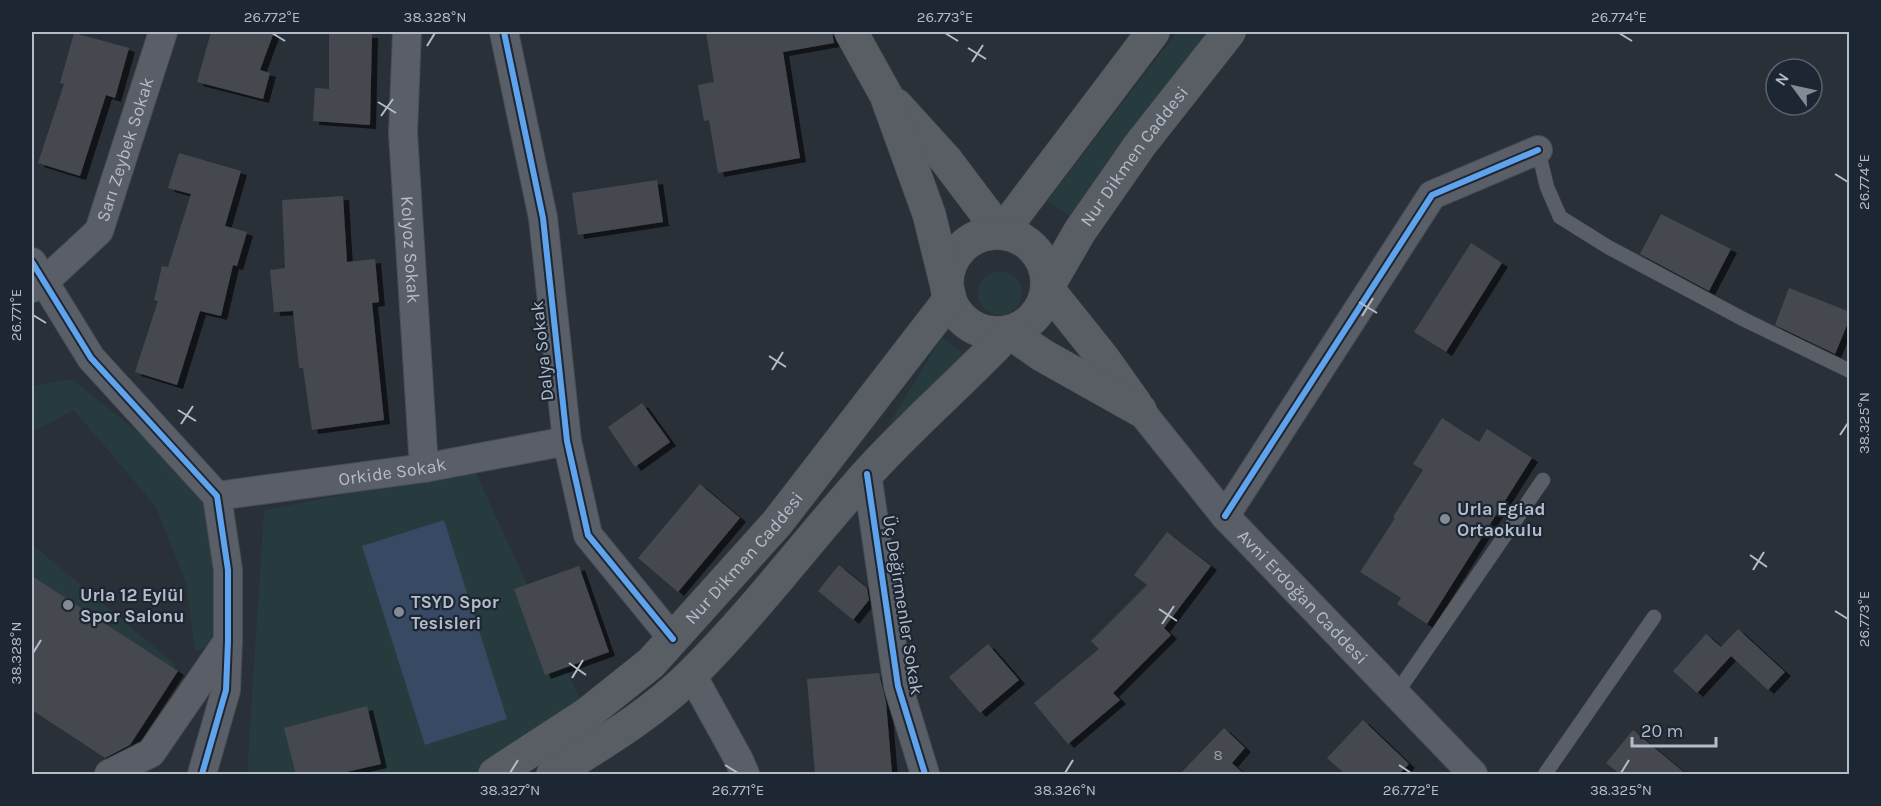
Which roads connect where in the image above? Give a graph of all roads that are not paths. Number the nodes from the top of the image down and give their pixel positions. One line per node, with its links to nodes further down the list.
1 (163, 32): 10 (street, Sarı Zeybek Sokak)
2 (407, 32): 17 (street, Kolyoz Sokak)
3 (504, 32): 16 (street, Dalya Sokak)
4 (851, 32): 7 (main road)
5 (1153, 32): 9 (main road)
6 (1229, 32): 11 (main road, Nur Dikmen Caddesi)
7 (886, 95): 9 (main road); 12 (main road)
8 (1538, 150): 14 (lane); 21 (street)
9 (1000, 233): 11 (main road); 12 (main road)
10 (36, 277): 20 (street)
11 (1047, 288): 13 (main road); 15 (main road)
12 (950, 300): 13 (main road); 23 (main road, Nur Dikmen Caddesi)
13 (1009, 332): 15 (main road); 18 (main road)
14 (1850, 371)
15 (1140, 410): 21 (street, Avni Erdoğan Caddesi)
16 (567, 441): 17 (street, Orkide Sokak); 23 (street, Dalya Sokak)
17 (424, 468): 20 (street, Orkide Sokak)
18 (867, 474): 25 (main road); 32 (street, Üç Değirmenler Sokak)
19 (1542, 480): 26 (lane)
20 (217, 496): 24 (street)
21 (1225, 516): 26 (street, Avni Erdoğan Caddesi)
22 (1654, 617): 34 (lane)
23 (673, 639): 29 (main road, Nur Dikmen Caddesi)
24 (228, 641): 27 (street); 28 (street)
25 (692, 675): 30 (main road); 31 (street)
26 (1396, 694): 33 (street, Avni Erdoğan Caddesi)
27 (109, 774)
28 (202, 774)
29 (495, 774)
30 (553, 774)
31 (745, 774)
32 (925, 774)
33 (1473, 774)
34 (1545, 774)

